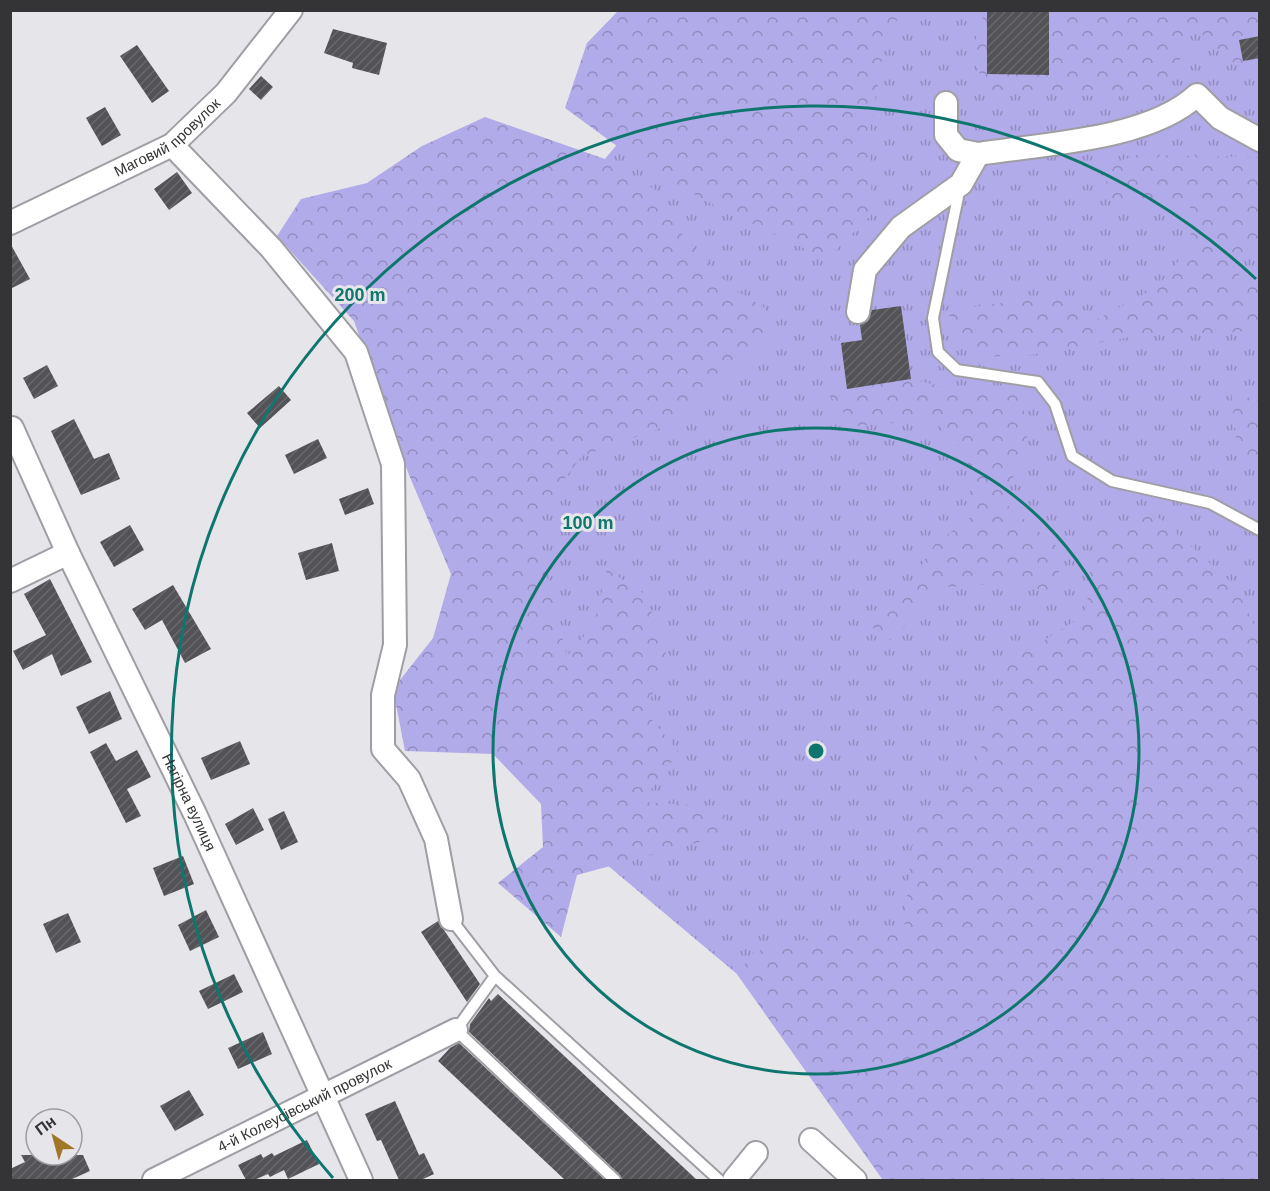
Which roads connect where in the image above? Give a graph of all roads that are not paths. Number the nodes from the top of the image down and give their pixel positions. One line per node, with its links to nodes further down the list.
1 (291, 10): 4 (street, Маговий провулок)
2 (946, 103): 5 (street)
3 (1260, 140): 5 (street)
4 (172, 145): 7 (street, Маговий провулок); 13 (street)
5 (978, 154): 6 (street)
6 (961, 184): 8 (street); 10 (lane)
7 (10, 223)
8 (858, 312)
9 (12, 428): 11 (street, Нагірна вулиця)
10 (1260, 530)
11 (68, 553): 12 (street); 16 (street, Нагірна вулиця)
12 (10, 581)
13 (451, 919): 14 (lane)
14 (495, 976): 15 (lane); 22 (lane)
15 (456, 1030): 16 (street, 4-й Колеусівський провулок); 21 (lane)
16 (323, 1095): 19 (street, 4-й Колеусівський провулок); 20 (street, Нагірна вулиця)
17 (811, 1140): 24 (street)
18 (756, 1153): 23 (street)
19 (154, 1180)
20 (361, 1180)
21 (615, 1180)
22 (719, 1180)
23 (734, 1180)
24 (855, 1180)

